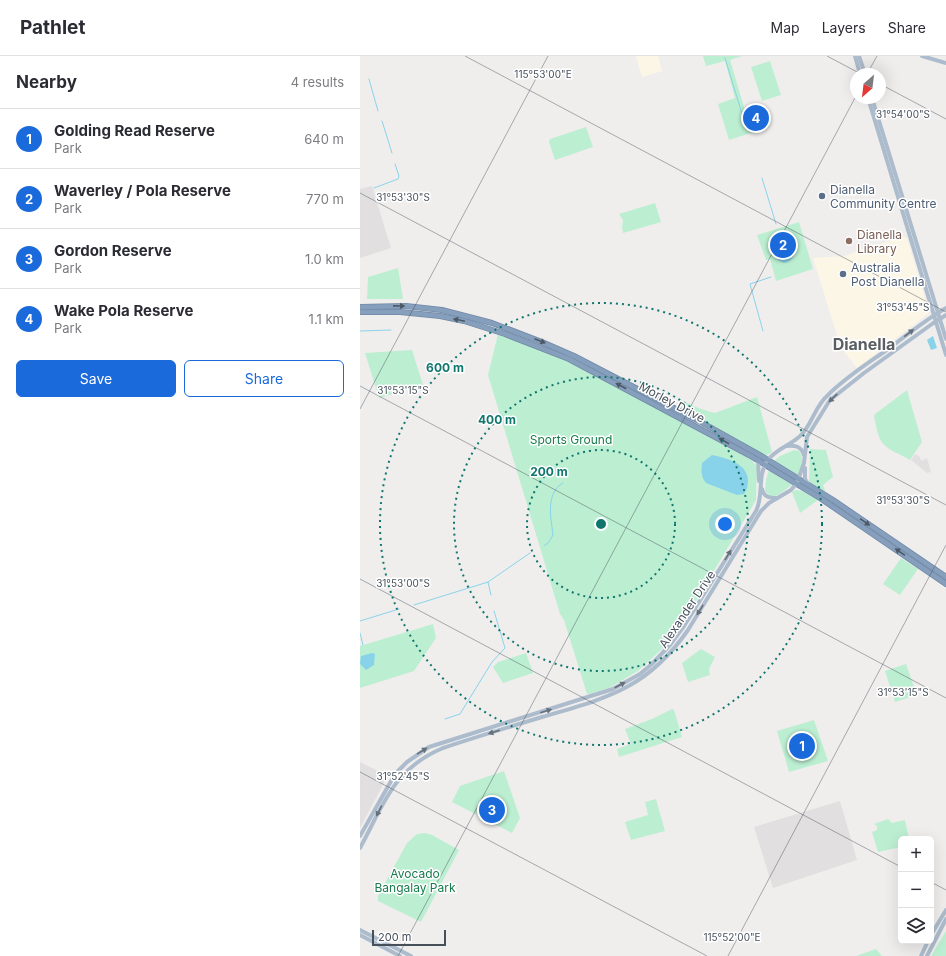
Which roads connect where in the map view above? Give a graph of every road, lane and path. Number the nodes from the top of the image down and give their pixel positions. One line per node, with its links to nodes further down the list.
1 (855, 56): 7 (main road)
2 (859, 56): 8 (main road)
3 (922, 56): 5 (main road)
4 (930, 56): 5 (main road)
5 (937, 60): 6 (main road)
6 (946, 63)
7 (858, 68)
8 (863, 68)
9 (870, 104): 14 (main road)
10 (874, 104): 14 (main road)
11 (360, 307): 22 (highway, Morley Drive, one-way to 22)
12 (946, 308): 14 (main road)
13 (360, 312): 20 (highway, Morley Drive, one-way to 13)
14 (936, 314): 16 (main road); 19 (main road, one-way to 14)
15 (946, 315): 16 (main road)
16 (938, 320): 17 (main road); 18 (main road); 21 (main road, one-way to 21)
17 (946, 339)
18 (946, 355)
19 (786, 446): 21 (main road); 22 (main road)
20 (758, 460): 22 (highway, Morley Drive); 25 (main road)
21 (804, 461): 23 (main road); 24 (main road)
22 (766, 462): 23 (highway, Morley Drive); 25 (main road, Alexander Drive)
23 (798, 482): 24 (highway, Morley Drive); 26 (main road, Alexander Drive); 28 (highway, Morley Drive, one-way to 23)
24 (809, 485): 27 (highway, Morley Drive, one-way to 27)
25 (761, 486): 26 (main road); 31 (main road, Alexander Drive, one-way to 25)
26 (777, 498): 32 (main road, Alexander Drive, one-way to 32)
27 (935, 570): 28 (highway); 29 (highway, Morley Drive)
28 (932, 574): 30 (highway, Morley Drive)
29 (946, 577)
30 (946, 584)
31 (360, 836)
32 (360, 848)
33 (946, 910): 36 (main road)
34 (946, 919): 42 (main road)
35 (360, 930): 40 (main road)
36 (934, 930)
37 (360, 935): 39 (main road)
38 (927, 944): 41 (main road)
39 (400, 956)
40 (411, 956)
41 (921, 956)
42 (927, 956)

